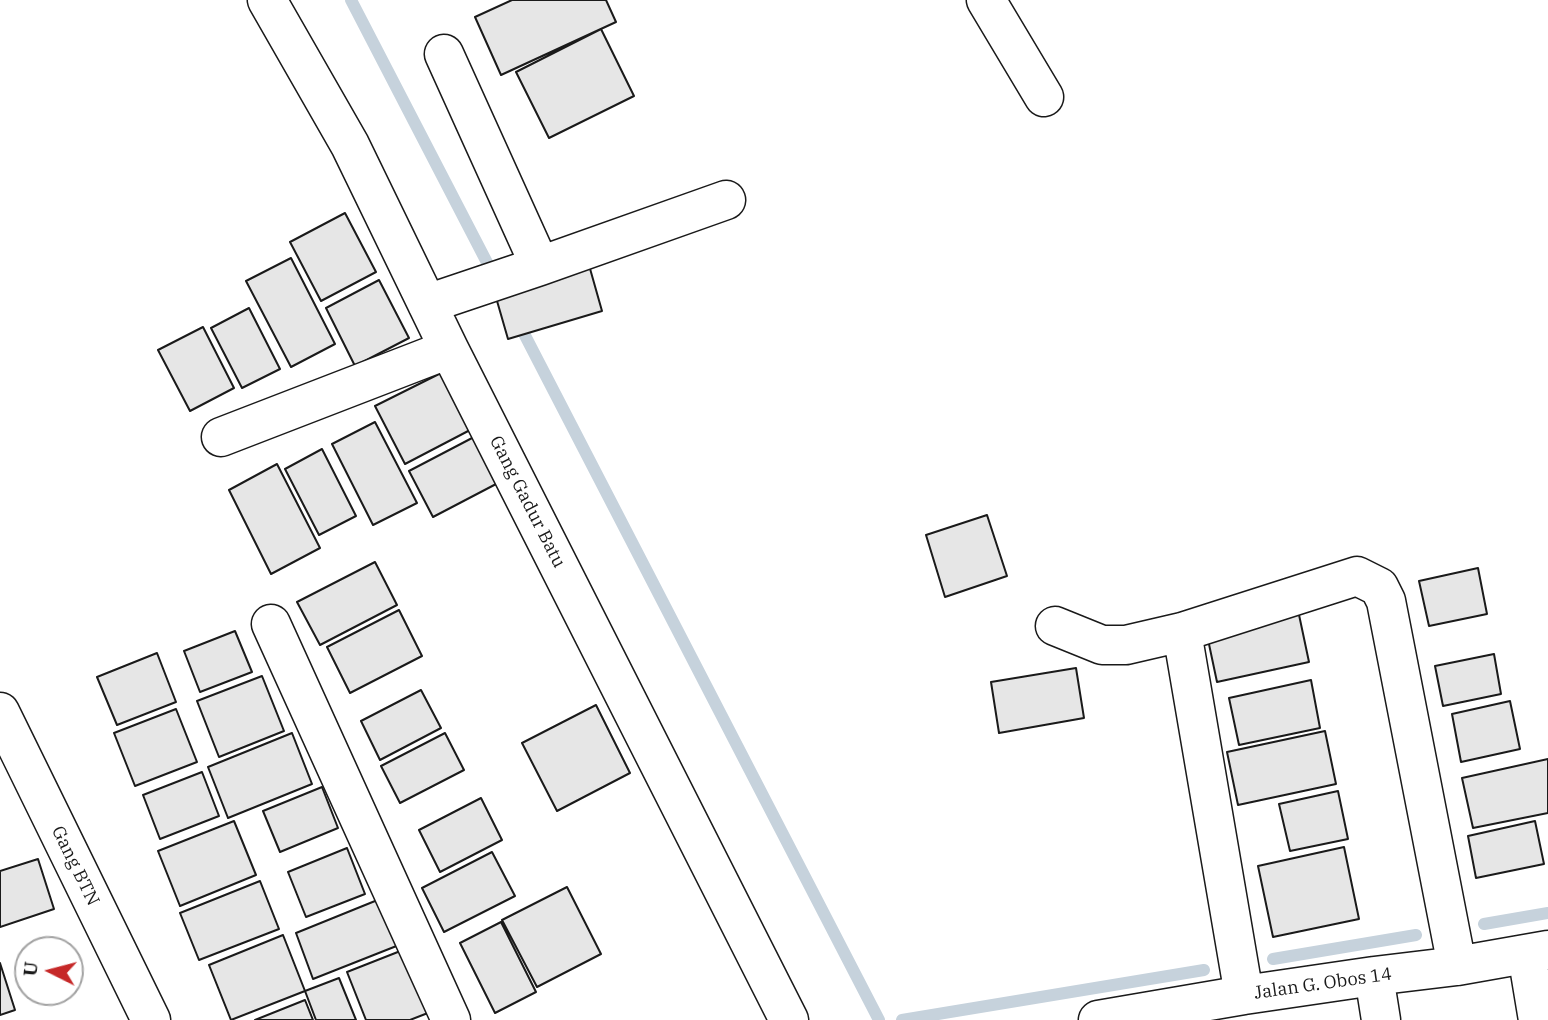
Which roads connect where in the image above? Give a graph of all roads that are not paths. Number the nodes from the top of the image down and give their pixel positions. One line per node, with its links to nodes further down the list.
1 (267, 0): 7 (street, Gang Gadur Batu)
2 (986, 0): 4 (street)
3 (444, 54): 6 (street)
4 (1044, 97)
5 (726, 200): 6 (street)
6 (540, 266): 7 (street)
7 (427, 304): 8 (street, Gang Gadur Batu)
8 (450, 349): 9 (street); 18 (street, Gang Gadur Batu)
9 (221, 436)
10 (271, 624): 20 (street)
11 (1055, 626): 12 (street)
12 (1182, 632): 15 (street); 17 (street)
13 (0, 712): 19 (street, Gang BTN)
14 (1537, 952): 15 (street, Jalan G. Obos 14); 23 (street)
15 (1457, 966): 16 (street, Jalan G. Obos 14)
16 (1374, 976): 17 (street, Jalan G. Obos 14); 22 (street)
17 (1244, 995): 21 (street, Jalan G. Obos 14)
18 (785, 1013)
19 (150, 1020)
20 (452, 1020)
21 (1098, 1020)
22 (1381, 1020)
23 (1538, 1020)

